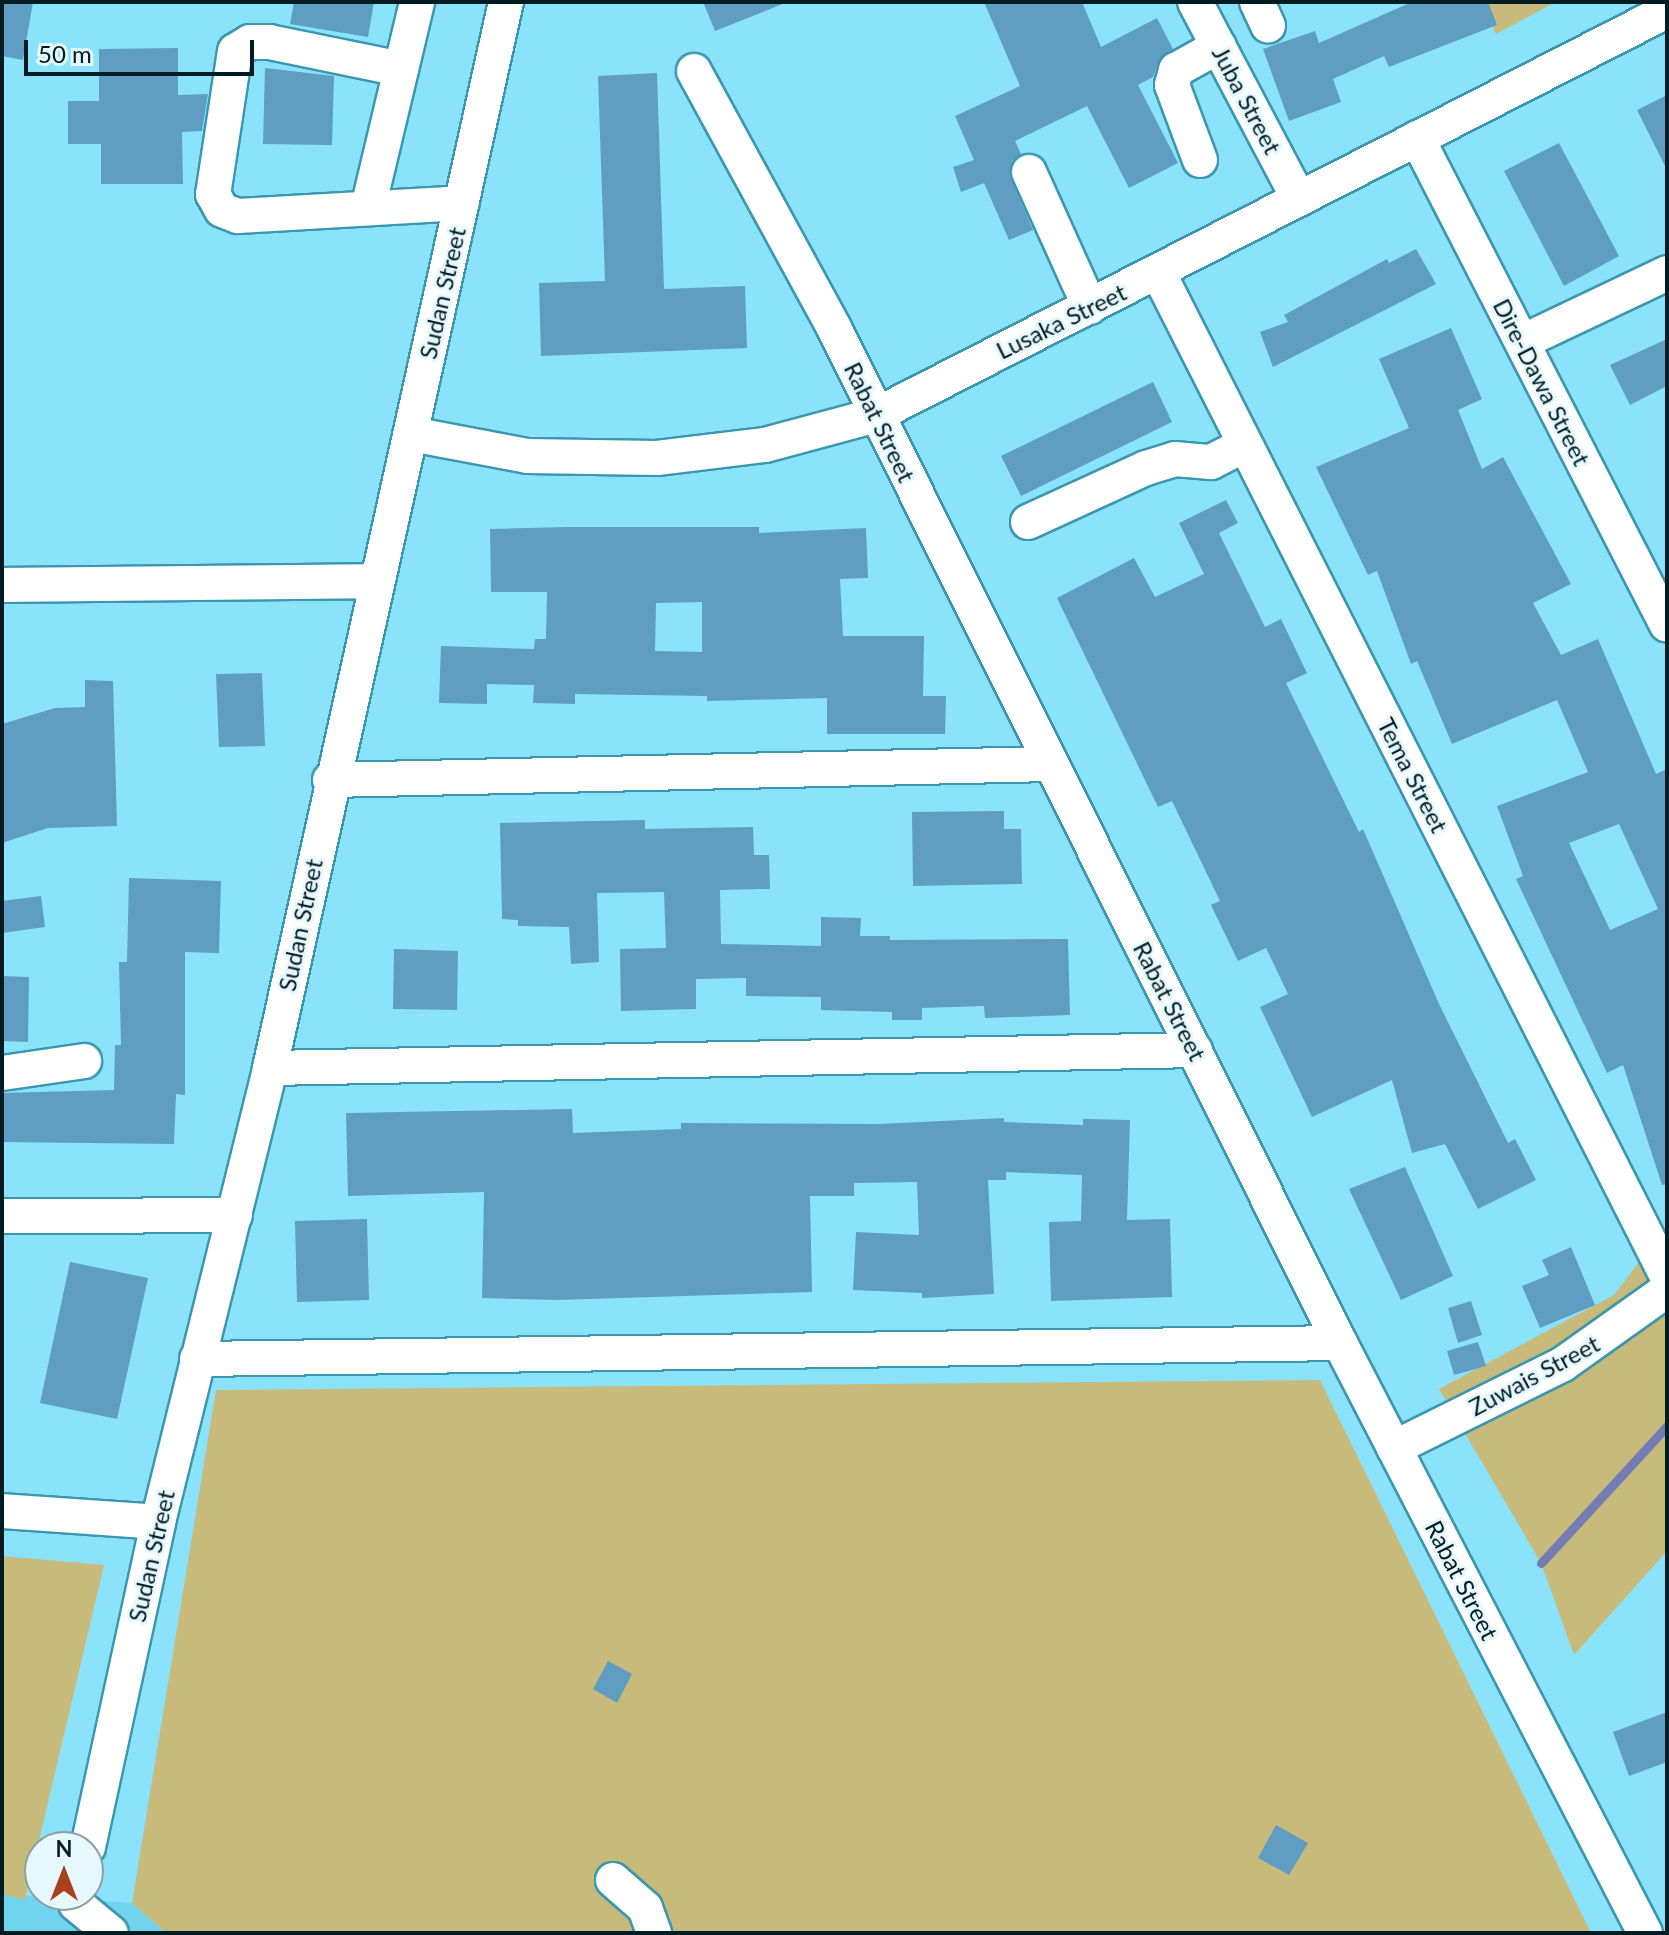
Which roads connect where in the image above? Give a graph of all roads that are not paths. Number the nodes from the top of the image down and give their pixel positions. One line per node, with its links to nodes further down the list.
1 (417, 2): 6 (street)
2 (506, 2): 12 (street, Sudan Street)
3 (1195, 2): 5 (street, Juba Street)
4 (1667, 11): 8 (street, Lusaka Street)
5 (1219, 46): 9 (street); 11 (street, Juba Street)
6 (401, 69): 13 (street); 13 (street)
7 (694, 71): 18 (street, Rabat Street)
8 (1417, 138): 11 (street, Lusaka Street); 17 (street, Dire-Dawa Street)
9 (1200, 160)
10 (1029, 172): 16 (street)
11 (1299, 199): 15 (street, Lusaka Street)
12 (462, 203): 13 (street); 19 (street, Sudan Street)
13 (368, 208)
14 (1667, 273): 17 (street)
15 (1159, 274): 16 (street, Lusaka Street); 20 (street, Tema Street)
16 (1090, 307): 18 (street, Lusaka Street)
17 (1522, 342): 24 (street, Dire-Dawa Street)
18 (876, 415): 19 (street, Lusaka Street); 25 (street, Rabat Street)
19 (411, 434): 22 (street, Sudan Street)
20 (1245, 445): 21 (street); 33 (street, Tema Street)
21 (1028, 522)
22 (375, 581): 23 (street); 26 (street, Sudan Street)
23 (2, 585)
24 (1667, 625)
25 (1050, 764): 26 (street); 27 (street, Rabat Street)
26 (330, 780): 29 (street, Sudan Street)
27 (1195, 1050): 29 (street); 35 (street, Rabat Street)
28 (84, 1061): 30 (street)
29 (270, 1068): 31 (street, Sudan Street)
30 (2, 1073)
31 (235, 1215): 32 (street); 36 (street, Sudan Street)
32 (2, 1216)
33 (1667, 1276)
34 (1667, 1290): 37 (street, Zuwais Street)
35 (1340, 1343): 36 (street); 37 (street, Rabat Street)
36 (197, 1359): 39 (street, Sudan Street)
37 (1394, 1448): 45 (street, Rabat Street)
38 (2, 1511): 39 (street)
39 (158, 1522): 40 (street, Sudan Street)
40 (91, 1831)
41 (613, 1880): 44 (street)
42 (74, 1911): 43 (street)
43 (111, 1933)
44 (654, 1933)
45 (1645, 1933)

